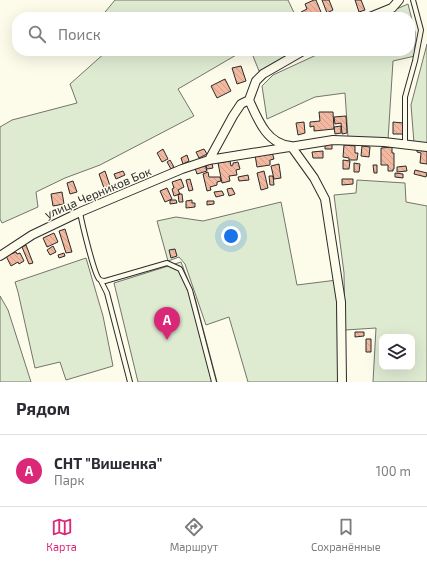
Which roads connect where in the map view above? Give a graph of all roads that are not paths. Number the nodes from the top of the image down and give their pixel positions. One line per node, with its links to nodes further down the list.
1 (400, 0): 3 (street)
2 (413, 0): 6 (lane)
3 (382, 12)
4 (294, 56): 5 (street)
5 (249, 100): 7 (street); 9 (street)
6 (405, 144): 7 (street, улица Черников Бок); 8 (street, улица Черников Бок)
7 (292, 146): 9 (street, улица Черников Бок); 15 (street)
8 (427, 147)
9 (209, 160): 10 (street, улица Черников Бок)
10 (80, 212): 11 (street, улица Черников Бок); 12 (lane)
11 (0, 256)
12 (101, 280): 13 (lane); 14 (lane)
13 (130, 382)
14 (214, 382)
15 (342, 382)

